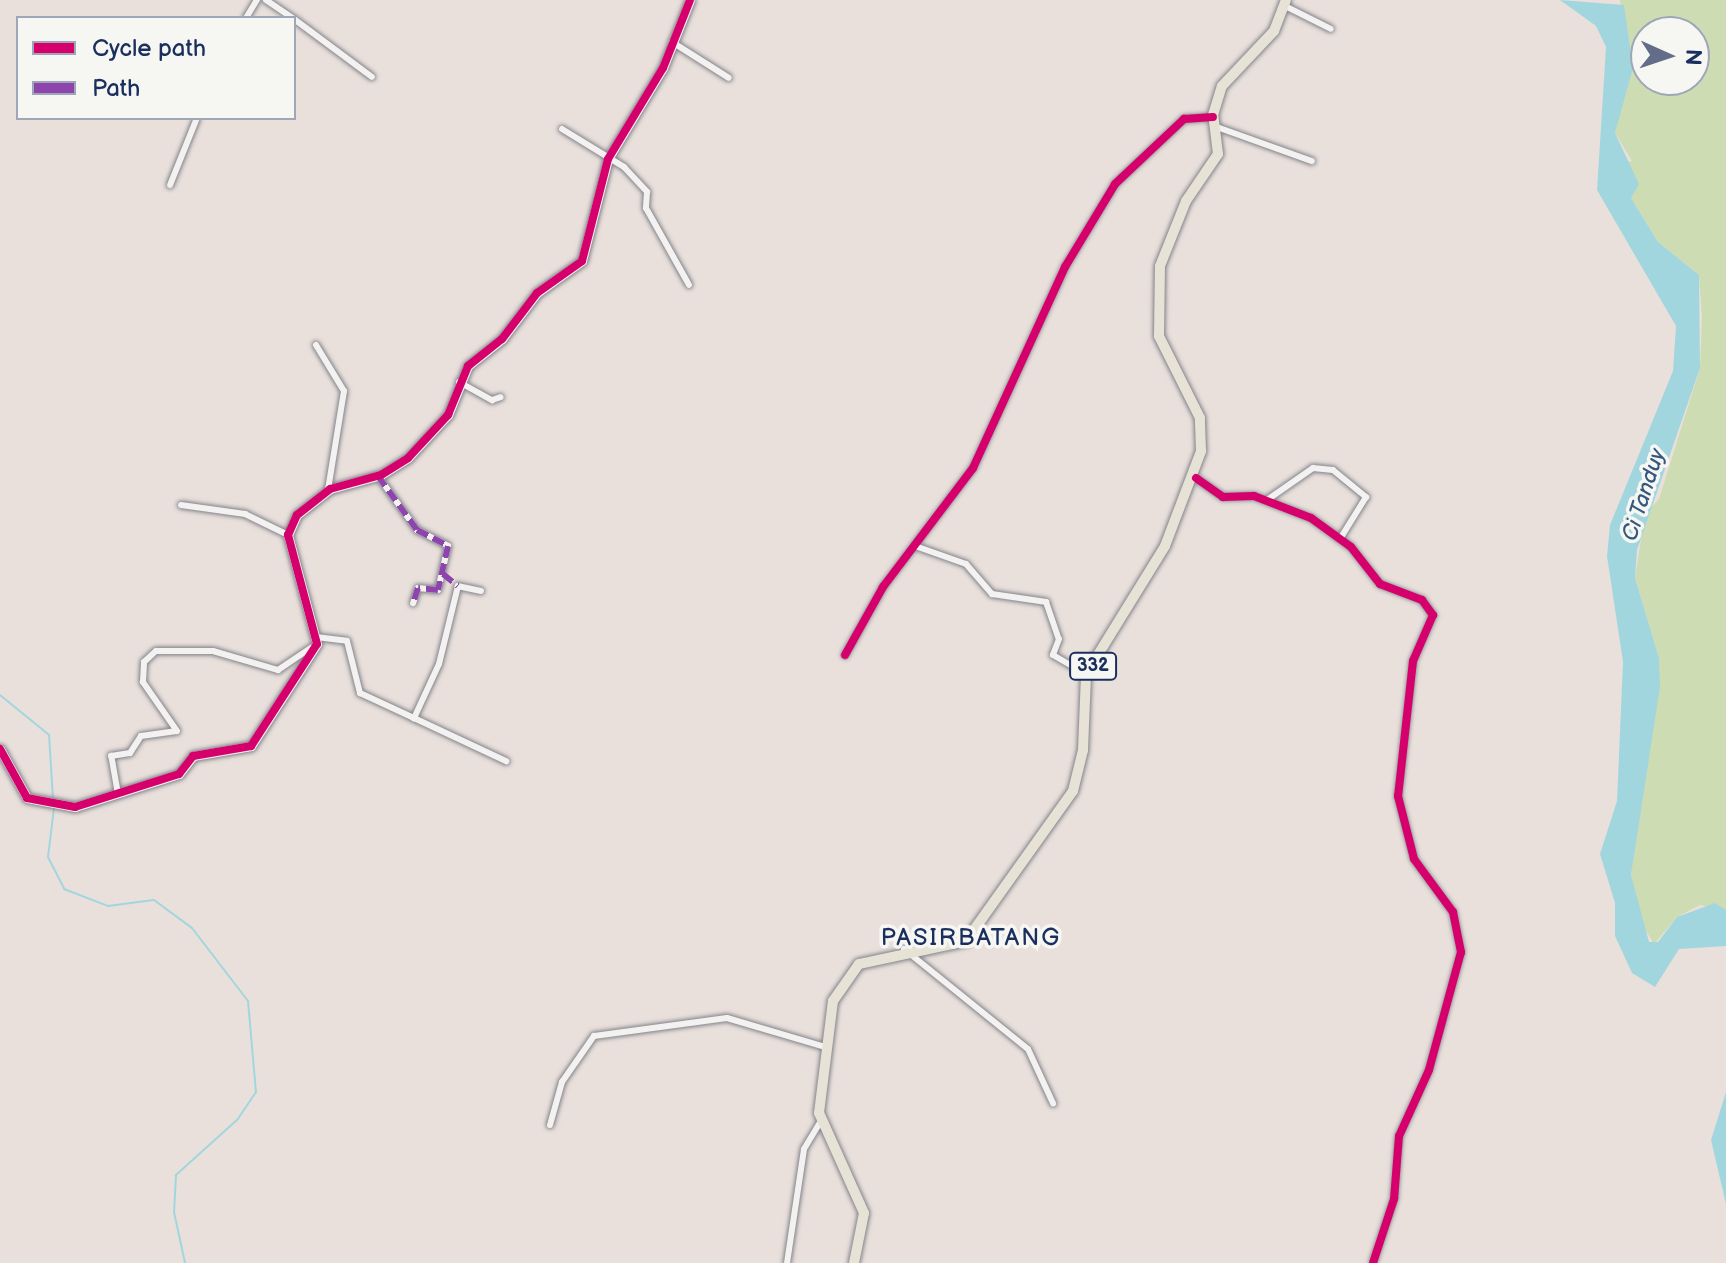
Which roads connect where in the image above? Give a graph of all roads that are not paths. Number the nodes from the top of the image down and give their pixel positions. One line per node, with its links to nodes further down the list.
1 (266, 0): 4 (street)
2 (690, 0): 7 (street)
3 (1285, 3): 6 (street); 11 (main road, 332)
4 (290, 16)
5 (296, 20): 8 (street)
6 (1331, 29)
7 (672, 42): 9 (street); 13 (street)
8 (372, 77)
9 (729, 78)
10 (196, 120): 15 (street)
11 (1214, 121): 14 (street); 21 (main road, 332); 27 (street)
12 (562, 129): 13 (street)
13 (608, 159): 16 (street); 18 (street)
14 (1312, 161)
15 (170, 185)
16 (689, 285)
17 (316, 345): 22 (street)
18 (459, 382): 19 (street); 20 (street)
19 (501, 397)
20 (378, 476): 22 (street); 28 (street)
21 (1196, 478): 23 (street); 34 (main road, 332)
22 (328, 490): 25 (street)
23 (1259, 502): 26 (street); 26 (street)
24 (181, 505): 25 (street)
25 (288, 535): 32 (street)
26 (1340, 539): 46 (street)
27 (918, 547): 33 (street); 34 (street)
28 (443, 574): 29 (street); 31 (street)
29 (458, 586): 30 (street); 35 (street)
30 (481, 591)
31 (413, 603)
32 (317, 640): 35 (street); 38 (street); 38 (street)
33 (845, 655)
34 (1086, 674): 39 (main road, 332)
35 (414, 718): 37 (street)
36 (0, 749): 38 (street)
37 (506, 761)
38 (118, 794)
39 (904, 949): 40 (main road, 332); 41 (street)
40 (825, 1047): 42 (main road, 332); 43 (street)
41 (1053, 1103)
42 (820, 1122): 44 (street); 45 (main road, 332)
43 (550, 1125)
44 (787, 1263)
45 (854, 1263)
46 (1373, 1263)

